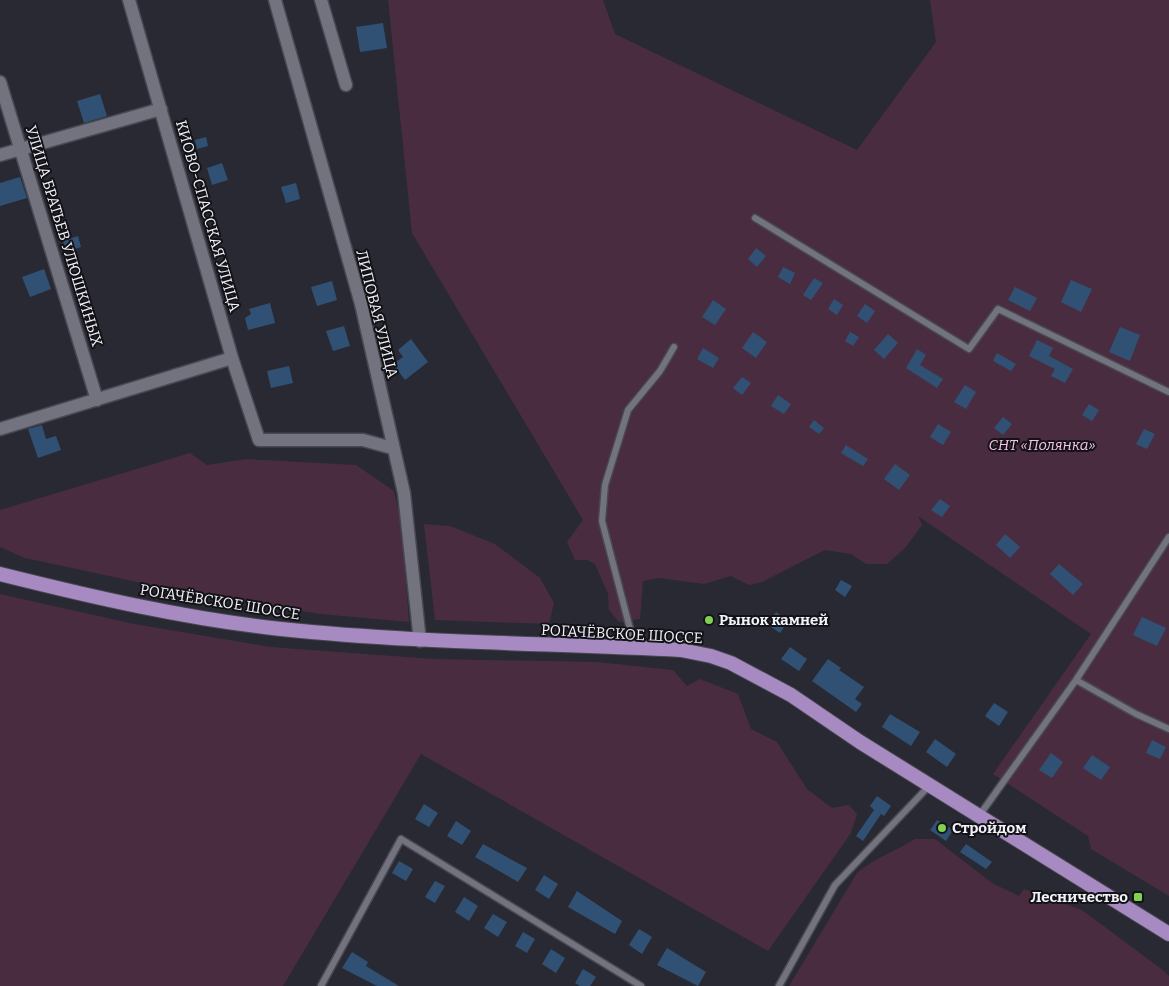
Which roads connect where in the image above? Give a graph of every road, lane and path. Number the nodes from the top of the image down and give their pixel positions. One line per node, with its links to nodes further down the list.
1 (129, 0): 6 (street, КИОВО-СПАССКАЯ УЛИЦА)
2 (275, 0): 15 (street, ЛИПОВАЯ УЛИЦА)
3 (322, 0): 5 (street)
4 (0, 82): 7 (street, УЛИЦА БРАТЬЕВ УЛЮШКИНЫХ)
5 (346, 85)
6 (161, 109): 7 (street); 11 (street, КИОВО-СПАССКАЯ УЛИЦА)
7 (20, 150): 8 (street); 13 (street, УЛИЦА БРАТЬЕВ УЛЮШКИНЫХ)
8 (0, 155)
9 (756, 218): 12 (lane)
10 (674, 347): 19 (lane)
11 (232, 358): 13 (street); 15 (street, КИОВО-СПАССКАЯ УЛИЦА)
12 (1169, 392)
13 (96, 400): 14 (street)
14 (0, 429)
15 (392, 448): 18 (street, ЛИПОВАЯ УЛИЦА)
16 (1169, 536): 20 (lane)
17 (0, 574): 18 (main road, РОГАЧЁВСКОЕ ШОССЕ)
18 (420, 641): 19 (main road, РОГАЧЁВСКОЕ ШОССЕ)
19 (635, 648): 22 (main road, РОГАЧЁВСКОЕ ШОССЕ)
20 (1076, 680): 21 (lane); 23 (lane)
21 (1169, 729)
22 (930, 785): 23 (main road, РОГАЧЁВСКОЕ ШОССЕ); 28 (lane)
23 (979, 816): 24 (main road, РОГАЧЁВСКОЕ ШОССЕ)
24 (1169, 934)
25 (322, 984): 26 (lane); 27 (lane)
26 (330, 986)
27 (641, 986)
28 (779, 986)

